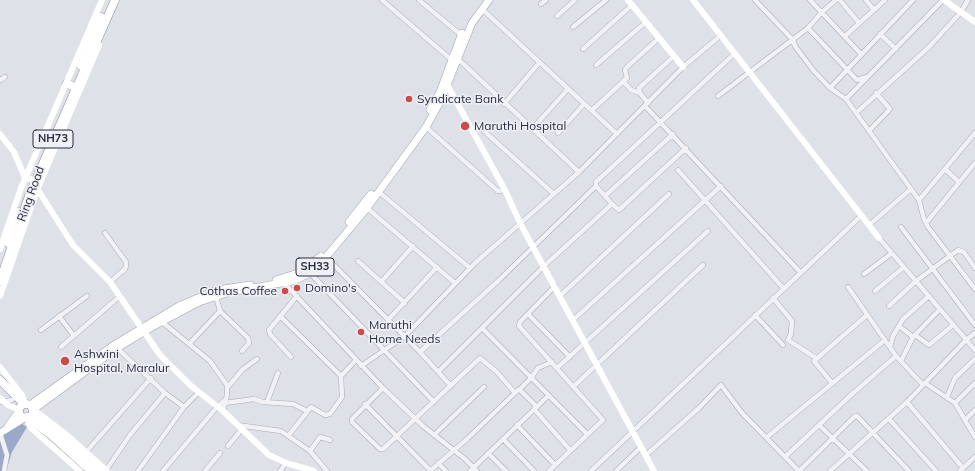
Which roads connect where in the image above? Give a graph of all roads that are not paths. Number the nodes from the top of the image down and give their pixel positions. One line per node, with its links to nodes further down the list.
1 (102, 0): 57 (street)
2 (108, 0): 57 (highway, Ring Road / NH73)
3 (115, 0): 29 (highway, Ring Road / NH73)
4 (119, 0): 29 (street)
5 (382, 0): 46 (street)
6 (419, 0): 36 (street)
7 (483, 0): 36 (main road, SH33)
8 (489, 0): 24 (main road, SH33)
9 (546, 0): 23 (street)
10 (575, 0): 28 (street)
11 (606, 0): 33 (street)
12 (693, 0): 37 (street)
13 (755, 0): 40 (street)
14 (810, 0): 26 (street)
15 (836, 0): 26 (street)
16 (840, 0): 32 (street)
17 (866, 0): 25 (street)
18 (886, 0): 25 (street)
19 (913, 0): 35 (street)
20 (944, 0): 27 (street); 42 (street)
21 (968, 0): 27 (street)
22 (630, 3): 30 (street); 41 (street)
23 (540, 4)
24 (482, 9): 46 (main road, SH33); 47 (street)
25 (874, 10): 32 (street)
26 (822, 12): 34 (street); 38 (street)
27 (961, 12): 31 (street); 61 (street)
28 (557, 16)
29 (108, 18): 57 (highway, Ring Road / NH73)
30 (646, 22): 39 (street); 48 (street)
31 (975, 22)
32 (859, 23): 38 (street)
33 (573, 28)
34 (808, 28): 40 (street); 50 (street)
35 (880, 34): 42 (street); 44 (street)
36 (461, 36): 46 (main road, SH33)
37 (720, 36): 43 (street); 49 (street)
38 (845, 36): 44 (street)
39 (660, 38): 45 (street); 55 (street)
40 (793, 40): 51 (street); 59 (street)
41 (583, 49)
42 (896, 49): 53 (street)
43 (734, 54): 51 (street); 69 (street)
44 (861, 54): 50 (street)
45 (674, 56): 49 (street); 60 (street)
46 (454, 60): 56 (main road, SH33); 64 (street)
47 (539, 63): 58 (street); 64 (street)
48 (596, 65)
49 (683, 68): 66 (street)
50 (847, 69): 53 (street); 59 (street)
51 (748, 72): 62 (street); 98 (street)
52 (5, 77): 54 (street)
53 (868, 77): 63 (street)
54 (0, 80)
55 (623, 81): 60 (street); 67 (street)
56 (445, 82): 70 (main road, SH33); 89 (street); 159 (main road, SH33)
57 (74, 86): 85 (highway, Ring Road / NH73); 85 (street)
58 (568, 88): 65 (street); 71 (street)
59 (830, 88): 63 (street)
60 (640, 93): 66 (street)
61 (876, 93): 68 (street); 73 (street)
62 (718, 96)
63 (846, 99): 68 (street)
64 (504, 104): 71 (street)
65 (584, 104): 67 (street); 74 (street)
66 (647, 104): 69 (street); 77 (street)
67 (592, 110): 77 (street)
68 (856, 113): 73 (street)
69 (661, 122): 78 (street); 86 (street)
70 (426, 127): 89 (street); 90 (main road, SH33)
71 (532, 129): 83 (street)
72 (484, 131): 91 (street)
73 (869, 131): 88 (street)
74 (558, 133)
75 (975, 133): 81 (street)
76 (0, 134): 85 (street)
77 (617, 134): 83 (street)
78 (673, 134): 79 (street); 93 (street)
79 (686, 148): 87 (street); 96 (street)
80 (975, 163): 84 (street)
81 (945, 169): 84 (street); 95 (street)
82 (678, 170): 94 (street)
83 (579, 172): 91 (street)
84 (959, 182): 100 (street)
85 (32, 183): 108 (street); 113 (highway, Ring Road / NH73); 124 (highway, Ring Road / NH73); 126 (street)
86 (596, 186): 93 (street); 107 (street)
87 (722, 186): 94 (street); 122 (street)
88 (911, 189): 95 (street); 101 (street)
89 (505, 190): 99 (street)
90 (379, 192): 97 (main road, SH33); 118 (street)
91 (554, 194): 99 (street)
92 (669, 194): 140 (street)
93 (605, 196): 96 (street)
94 (705, 200): 132 (street); 153 (street)
95 (919, 200): 100 (street)
96 (612, 204): 115 (street)
97 (367, 208): 106 (street); 111 (main road, SH33)
98 (861, 216): 101 (street); 122 (street)
99 (520, 223): 107 (street); 118 (street)
100 (926, 223): 110 (street)
101 (869, 225): 105 (street)
102 (901, 227): 120 (street)
103 (708, 231): 167 (street)
104 (105, 233): 126 (street)
105 (879, 238): 109 (street)
106 (412, 246): 116 (street); 127 (street)
107 (533, 247): 115 (street); 176 (street)
108 (0, 249)
109 (892, 253): 117 (street); 123 (street)
110 (950, 256): 119 (street); 120 (street); 133 (street)
111 (326, 257): 121 (main road, SH33); 152 (street)
112 (358, 261): 127 (street)
113 (0, 264)
114 (703, 265): 186 (street)
115 (544, 266): 130 (street); 158 (street)
116 (437, 267): 129 (street); 143 (street)
117 (904, 267): 125 (street); 134 (street)
118 (470, 268): 129 (street)
119 (975, 268)
120 (933, 269): 125 (street); 156 (street)
121 (310, 272): 128 (main road, SH33); 173 (street)
122 (801, 273): 132 (street)
123 (864, 274)
124 (2, 280): 135 (street)
125 (916, 281): 141 (street); 144 (street)
126 (110, 282): 137 (street)
127 (381, 282): 143 (street)
128 (284, 283): 138 (main road, SH33); 139 (street)
129 (455, 283): 163 (street)
130 (555, 286): 140 (street); 147 (street)
131 (848, 287): 148 (street)
132 (784, 289): 142 (street)
133 (975, 289)
134 (875, 291)
135 (0, 296)
136 (87, 296): 149 (street)
137 (120, 296): 159 (street); 162 (street)
138 (216, 296): 146 (street); 154 (main road, SH33)
139 (297, 296): 150 (street); 183 (street)
140 (560, 296): 153 (street)
141 (929, 296): 145 (street); 157 (street)
142 (773, 298): 151 (street); 180 (street)
143 (405, 303): 152 (street)
144 (889, 306)
145 (940, 309): 155 (street); 164 (street)
146 (220, 311): 168 (street); 175 (street)
147 (528, 314): 179 (street); 185 (street)
148 (867, 315): 165 (street); 180 (street)
149 (59, 316): 160 (street); 162 (street)
150 (280, 316): 178 (street); 192 (street)
151 (755, 316): 169 (street); 232 (street)
152 (388, 320): 163 (street)
153 (573, 320): 167 (street)
154 (162, 322): 159 (main road, SH33); 168 (street)
155 (953, 325): 164 (street); 166 (street)
156 (975, 325)
157 (899, 326): 164 (street); 170 (street)
158 (482, 328): 190 (street); 194 (street)
159 (143, 329): 172 (main road, SH33); 206 (street); 222 (main road, SH33)
160 (41, 330)
161 (975, 333): 166 (street)
162 (74, 336): 171 (street)
163 (404, 336): 173 (street); 176 (street)
164 (914, 336): 184 (street)
165 (885, 340): 170 (street); 196 (street)
166 (966, 340): 174 (street); 198 (street)
167 (585, 343): 179 (street); 186 (street)
168 (189, 344): 203 (street)
169 (783, 346)
170 (890, 346): 177 (street)
171 (61, 347)
172 (117, 348): 193 (street); 222 (main road, SH33)
173 (384, 350): 187 (street); 214 (street)
174 (975, 350)
175 (242, 351)
176 (420, 352): 190 (street)
177 (896, 356): 184 (street); 229 (street)
178 (291, 357)
179 (570, 357): 189 (street)
180 (816, 358): 196 (street)
181 (975, 358): 209 (street)
182 (257, 359): 203 (street)
183 (356, 360): 187 (street); 192 (street)
184 (901, 361): 198 (street)
185 (552, 362): 189 (street); 194 (street)
186 (597, 365): 201 (street); 232 (street)
187 (361, 366): 204 (street)
188 (0, 367): 222 (street)
189 (557, 368): 201 (street)
190 (438, 372): 199 (street)
191 (278, 373): 213 (street)
192 (341, 376): 224 (street)
193 (151, 378): 207 (street); 248 (street)
194 (531, 378): 205 (street); 208 (street)
195 (0, 380): 222 (highway)
196 (832, 383): 239 (street)
197 (975, 383): 216 (street)
198 (924, 384): 209 (street); 215 (street)
199 (451, 386): 205 (street); 214 (street)
200 (484, 387): 235 (street)
201 (574, 387): 234 (street)
202 (0, 388): 211 (highway)
203 (228, 388): 212 (street)
204 (383, 388): 217 (street); 225 (street)
205 (517, 391): 220 (street); 245 (street)
206 (199, 392): 218 (street); 219 (street)
207 (165, 393): 218 (street); 263 (street)
208 (548, 396): 220 (street); 234 (street)
209 (947, 396): 216 (street)
210 (1, 400): 211 (street); 222 (street)
211 (12, 400): 222 (highway)
212 (226, 401): 213 (street); 219 (street); 223 (street)
213 (267, 402): 224 (street)
214 (434, 402): 225 (street)
215 (907, 402): 226 (street); 258 (street)
216 (955, 403): 227 (street)
217 (365, 404): 237 (street); 237 (street)
218 (184, 407): 264 (street)
219 (217, 407): 223 (street); 265 (street)
220 (535, 408): 228 (street); 246 (street)
221 (975, 410): 227 (street)
222 (26, 411): 231 (main road, SH33); 248 (street); 261 (street); 262 (highway); 263 (highway)
223 (223, 411): 230 (street)
224 (307, 411): 236 (street)
225 (415, 418): 235 (street); 237 (street)
226 (889, 419): 233 (street); 282 (street)
227 (965, 420): 238 (street)
228 (517, 425): 241 (street); 257 (street)
229 (819, 425): 240 (street); 253 (street)
230 (240, 427): 236 (street); 243 (street); 255 (street)
231 (2, 432): 260 (street)
232 (633, 432): 244 (street); 275 (street)
233 (872, 433): 240 (street); 251 (street); 281 (street)
234 (587, 434): 246 (street)
235 (434, 435): 245 (street)
236 (288, 436): 247 (street)
237 (396, 436): 270 (street)
238 (975, 436)
239 (767, 437): 252 (street); 253 (street)
240 (833, 437): 251 (street); 278 (street)
241 (503, 439): 250 (street); 273 (street)
242 (330, 440): 247 (street)
243 (228, 446)
244 (641, 447): 252 (street); 276 (street)
245 (453, 450): 256 (street); 259 (street)
246 (570, 450): 257 (street)
247 (310, 451): 269 (street)
248 (86, 452): 263 (street)
249 (220, 453): 266 (street)
250 (488, 453): 259 (street); 272 (street)
251 (849, 453): 279 (street); 280 (street)
252 (646, 455): 277 (street)
253 (786, 456): 278 (street)
254 (975, 457): 258 (street)
255 (286, 463): 267 (street); 268 (street)
256 (438, 463): 270 (street); 271 (street)
257 (555, 465): 274 (street)
258 (961, 469)
259 (473, 470)
260 (4, 471)
261 (80, 471)
262 (91, 471)
263 (105, 471)
264 (138, 471)
265 (163, 471)
266 (204, 471)
267 (280, 471)
268 (311, 471)
269 (327, 471)
270 (430, 471)
271 (446, 471)
272 (506, 471)
273 (534, 471)
274 (549, 471)
275 (592, 471)
276 (616, 471)
277 (654, 471)
278 (799, 471)
279 (830, 471)
280 (866, 471)
281 (909, 471)
282 (936, 471)

